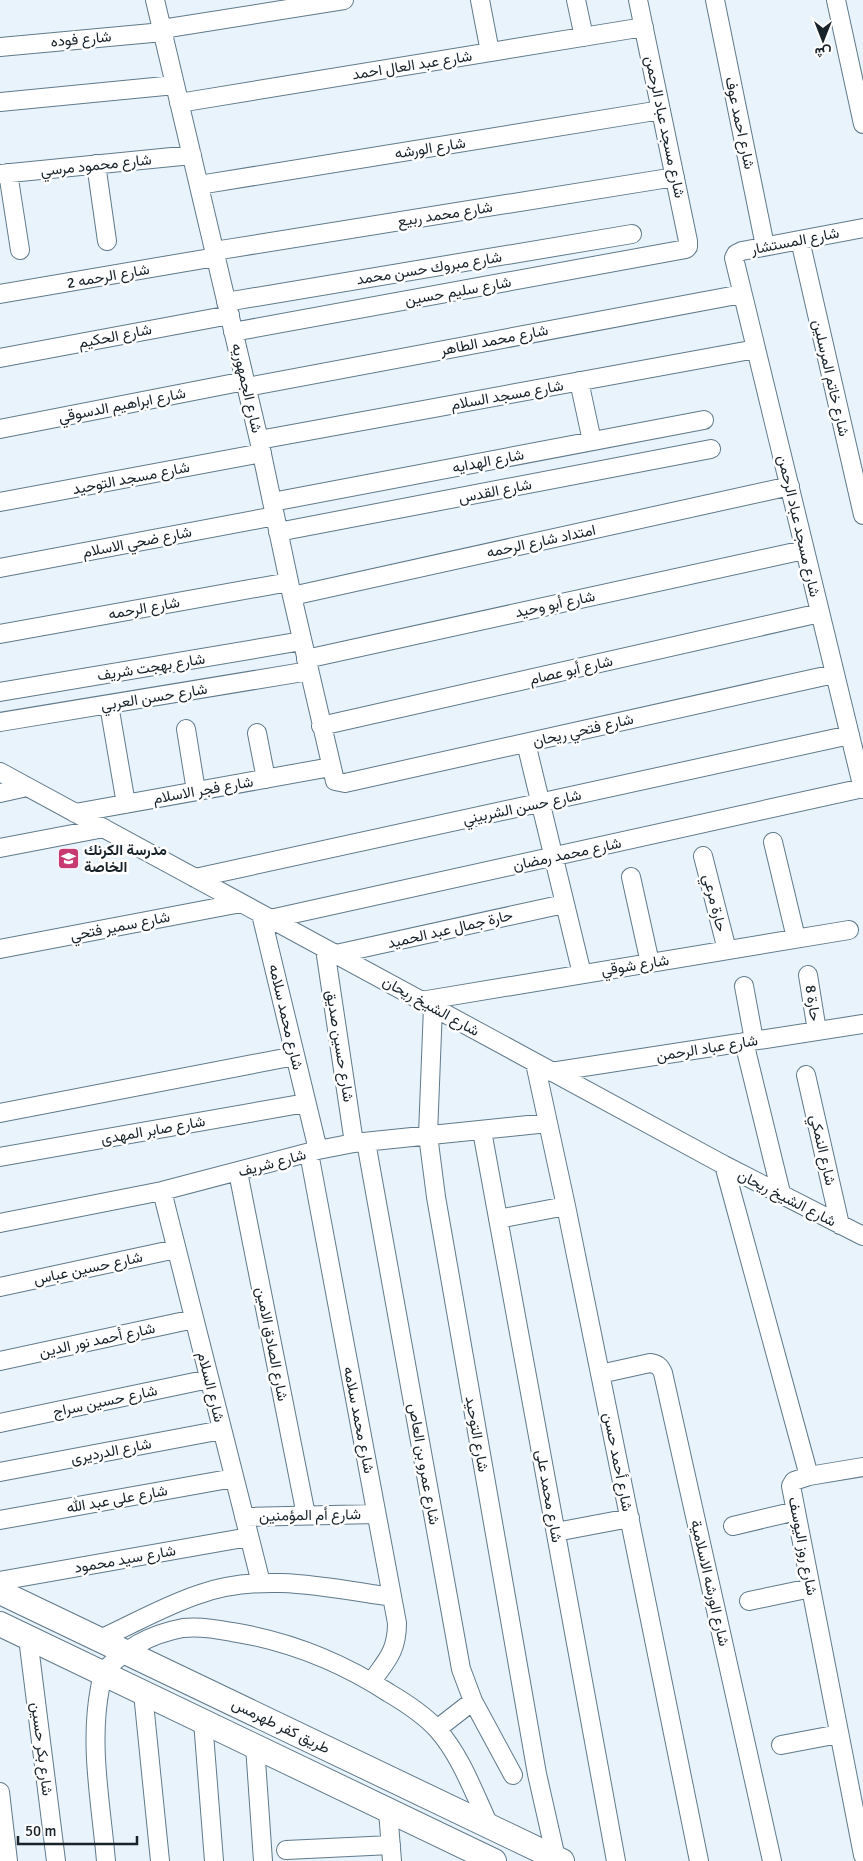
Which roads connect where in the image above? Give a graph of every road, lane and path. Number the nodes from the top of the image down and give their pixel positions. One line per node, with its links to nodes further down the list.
1 (155, 0): 9 (street, شارع الجمهوريه)
2 (344, 0): 9 (street, شارع فوده)
3 (480, 0): 12 (street)
4 (576, 0): 10 (street)
5 (638, 0): 8 (street, شارع مسجد عباد الرحمن)
6 (715, 0): 28 (street, شارع احمد عوف)
7 (836, 0): 17 (street)
8 (644, 26): 10 (street, شارع عبد العال احمد); 16 (street, شارع مسجد عباد الرحمن)
9 (162, 30): 11 (street, شارع فوده); 13 (street, شارع الجمهوريه)
10 (584, 37): 12 (street, شارع عبد العال احمد)
11 (0, 47)
12 (490, 52): 15 (street, شارع عبد العال احمد)
13 (176, 86): 14 (street); 15 (street, شارع الجمهوريه)
14 (0, 102)
15 (179, 103): 18 (street, شارع الجمهوريه)
16 (661, 110): 21 (street, شارع مسجد عباد الرحمن); 22 (street, شارع الورشه)
17 (863, 124)
18 (192, 155): 19 (street, شارع محمود مرسي); 22 (street, شارع الجمهوريه)
19 (96, 164): 20 (street, شارع محمود مرسي); 27 (street)
20 (4, 174): 23 (street)
21 (675, 177): 30 (street, شارع مسجد عباد الرحمن); 31 (street, شارع محمد ربيع)
22 (199, 185): 31 (street, شارع الجمهوريه)
23 (8, 228): 29 (street)
24 (863, 228): 26 (street, شارع المستشار)
25 (632, 234): 35 (street, شارع مبروك حسن محمد)
26 (800, 240): 28 (street, شارع المستشار); 48 (street, شارع خاتم المرسلين)
27 (107, 241)
28 (765, 246): 32 (street, شارع المستشار)
29 (20, 250)
30 (683, 250): 36 (street, شارع سليم حسين)
31 (215, 254): 33 (street, شارع الرحمه 2); 35 (street, شارع الجمهوريه)
32 (735, 262): 34 (street, شارع مسجد عباد الرحمن)
33 (0, 294)
34 (742, 294): 37 (street, شارع مسجد عباد الرحمن); 40 (street, شارع محمد الطاهر)
35 (228, 308): 36 (street, شارع الجمهوريه); 38 (street, شارع الحكيم)
36 (233, 332): 40 (street, شارع الجمهوريه)
37 (756, 349): 39 (street, شارع مسجد السلام); 46 (street, شارع مسجد عباد الرحمن)
38 (0, 358)
39 (579, 381): 43 (street); 44 (street, شارع مسجد السلام)
40 (246, 384): 42 (street, شارع ابراهيم الدسوقي); 44 (street, شارع الجمهوريه)
41 (704, 420): 43 (street, شارع الهدايه)
42 (0, 428)
43 (592, 441): 49 (street, شارع الهدايه)
44 (260, 447): 47 (street, شارع مسجد التوحيد); 49 (street, شارع الجمهوريه)
45 (711, 449): 49 (street, شارع القدس)
46 (790, 486): 50 (street, شارع مسجد عباد الرحمن); 52 (street, امتداد شارع الرحمه)
47 (0, 502)
48 (863, 515)
49 (275, 517): 51 (street, شارع ضحي الاسلام); 52 (street, شارع الجمهوريه)
50 (804, 550): 53 (street, شارع مسجد عباد الرحمن); 56 (street, شارع أبو وحيد)
51 (0, 568)
52 (290, 589): 54 (street, شارع الرحمه); 55 (street, شارع الجمهوريه)
53 (820, 613): 57 (street, شارع مسجد عباد الرحمن); 62 (street, شارع أبو عصام)
54 (0, 634)
55 (302, 641): 56 (street, شارع الجمهوريه); 58 (street, شارع بهجت شريف)
56 (307, 665): 59 (street, شارع حسن العربي); 62 (street, شارع الجمهوريه)
57 (834, 674): 61 (street, شارع مسجد عباد الرحمن); 65 (street, شارع فتحي ريحان)
58 (0, 692)
59 (109, 705): 60 (street, شارع حسن العربي); 74 (street)
60 (0, 722)
61 (853, 725): 70 (street, شارع مسجد عباد الرحمن); 73 (street, شارع حسن الشربيني)
62 (322, 726): 67 (street, شارع الجمهوريه)
63 (186, 729): 71 (street)
64 (257, 733): 68 (street)
65 (526, 743): 67 (street, شارع فتحي ريحان); 73 (street)
66 (0, 772): 69 (street, شارع الشيخ ريحان)
67 (332, 773): 68 (street, شارع فجر الاسلام)
68 (266, 779): 71 (street, شارع فجر الاسلام)
69 (28, 787): 72 (street); 75 (street, شارع الشيخ ريحان)
70 (863, 789): 80 (street, شارع محمد رمضان)
71 (196, 791): 74 (street, شارع فجر الاسلام)
72 (0, 793)
73 (540, 803): 80 (street); 82 (street, شارع حسن الشربيني)
74 (126, 804): 75 (street, شارع فجر الاسلام)
75 (75, 813): 76 (street, شارع الشيخ ريحان)
76 (104, 828): 78 (street); 82 (street, شارع الشيخ ريحان)
77 (773, 842): 87 (street)
78 (0, 848)
79 (703, 856): 89 (street, حارة مرعي)
80 (553, 857): 84 (street); 85 (street, شارع محمد رمضان)
81 (631, 877): 91 (street)
82 (195, 878): 83 (street, شارع الشيخ ريحان)
83 (240, 902): 85 (street, شارع الشيخ ريحان); 88 (street, شارع سمير فتحي)
84 (564, 904): 90 (street, حارة جمال عبد الحميد); 92 (street)
85 (266, 916): 90 (street, شارع الشيخ ريحان); 99 (street, شارع محمد سلامه)
86 (849, 930): 87 (street, شارع شوقي)
87 (796, 938): 89 (street, شارع شوقي)
88 (0, 949)
89 (727, 950): 91 (street, شارع شوقي)
90 (330, 951): 95 (street, شارع الشيخ ريحان); 108 (street, شارع حسين صديق)
91 (650, 962): 92 (street, شارع شوقي)
92 (582, 974): 95 (street, شارع شوقي)
93 (808, 975): 97 (street, حارة 8)
94 (744, 986): 98 (street)
95 (427, 1004): 100 (street, شارع الشيخ ريحان); 107 (street, شارع التوحيد)
96 (863, 1024): 97 (street, شارع عباد الرحمن)
97 (817, 1031): 98 (street, شارع عباد الرحمن)
98 (749, 1041): 101 (street, شارع عباد الرحمن); 114 (street)
99 (295, 1056): 103 (street, شارع محمد سلامه); 104 (street)
100 (535, 1063): 101 (street, شارع الشيخ ريحان); 105 (street, شارع أحمد حسن)
101 (551, 1072): 111 (street, شارع الشيخ ريحان)
102 (806, 1075): 118 (street, شارع النمكي)
103 (306, 1102): 109 (street, شارع محمد سلامه); 110 (street, شارع صابر المهدى)
104 (0, 1113)
105 (548, 1123): 106 (street, شارع شريف); 115 (street, شارع أحمد حسن)
106 (482, 1130): 107 (street, شارع شريف); 116 (street, شارع محمد على)
107 (428, 1135): 108 (street, شارع شريف); 168 (street, شارع التوحيد)
108 (360, 1143): 109 (street, شارع شريف); 154 (street, شارع عمرو بن العاص)
109 (313, 1152): 112 (street, شارع شريف); 133 (street, شارع محمد سلامه)
110 (0, 1157)
111 (724, 1165): 114 (street, شارع الشيخ ريحان); 130 (street, شارع روز اليوسف)
112 (238, 1172): 113 (street, شارع شريف); 134 (street, شارع الصادق الامين)
113 (162, 1191): 117 (street, شارع شريف); 120 (street, شارع السلام)
114 (781, 1193): 118 (street, شارع الشيخ ريحان)
115 (566, 1206): 116 (street); 124 (street, شارع أحمد حسن)
116 (498, 1219): 139 (street, شارع محمد على)
117 (0, 1223)
118 (840, 1225): 119 (street, شارع الشيخ ريحان)
119 (863, 1236)
120 (176, 1249): 121 (street, شارع حسين عباس); 122 (street, شارع السلام)
121 (0, 1287)
122 (194, 1319): 123 (street, شارع أحمد نور الدين); 125 (street, شارع السلام)
123 (0, 1361)
124 (600, 1374): 136 (street, شارع أحمد حسن); 178 (street, شارع الورشه الاسلامية)
125 (209, 1379): 126 (street, شارع حسين سراج); 127 (street, شارع السلام)
126 (0, 1423)
127 (222, 1430): 129 (street, شارع الدرديرى); 131 (street, شارع السلام)
128 (863, 1467): 130 (street)
129 (0, 1472)
130 (809, 1476): 132 (street, شارع روز اليوسف)
131 (234, 1478): 135 (street, شارع السلام); 137 (street, شارع على عبد الله)
132 (796, 1512): 138 (street); 143 (street, شارع روز اليوسف)
133 (376, 1514): 134 (street, شارع أم المؤمنين); 145 (street, شارع محمد سلامه)
134 (306, 1515): 135 (street, شارع أم المؤمنين)
135 (244, 1517): 140 (street, شارع السلام)
136 (630, 1518): 139 (street); 177 (street, شارع أحمد حسن)
137 (0, 1520)
138 (734, 1526)
139 (556, 1532): 176 (street, شارع محمد على)
140 (249, 1537): 141 (street, شارع سيد محمود); 142 (street, شارع السلام)
141 (0, 1581)
142 (261, 1583): 145 (street); 149 (street)
143 (811, 1588): 146 (street); 157 (street, شارع روز اليوسف)
144 (0, 1592): 149 (street, طريق كفر طهرمس)
145 (392, 1597): 152 (street, شارع محمد سلامه)
146 (749, 1601)
147 (0, 1624): 148 (street, طريق كفر طهرمس)
148 (28, 1638): 151 (street, طريق كفر طهرمس); 170 (street, شارع بكر حسين)
149 (100, 1639): 150 (street, طريق كفر طهرمس)
150 (125, 1651): 151 (street); 152 (street); 163 (street, طريق كفر طهرمس)
151 (103, 1674): 153 (street, طريق كفر طهرمس); 171 (street)
152 (372, 1681): 156 (street)
153 (143, 1693): 155 (street, طريق كفر طهرمس); 172 (street)
154 (473, 1701): 156 (street); 160 (street, شارع عمرو بن العاص)
155 (203, 1722): 159 (street, طريق كفر طهرمس); 173 (street)
156 (437, 1729): 163 (street)
157 (840, 1734): 158 (street); 167 (street, شارع روز اليوسف)
158 (781, 1745)
159 (255, 1746): 162 (street, طريق كفر طهرمس); 174 (street)
160 (513, 1775)
161 (0, 1792): 169 (street)
162 (388, 1811): 165 (street); 166 (street, طريق كفر طهرمس)
163 (489, 1825): 168 (street, طريق كفر طهرمس)
164 (286, 1850): 165 (street)
165 (391, 1853)
166 (465, 1854): 175 (street, طريق كفر طهرمس)
167 (863, 1855)
168 (555, 1859)
169 (8, 1861)
170 (56, 1861)
171 (106, 1861)
172 (160, 1861)
173 (214, 1861)
174 (263, 1861)
175 (494, 1861)
176 (616, 1861)
177 (699, 1861)
178 (772, 1861)

